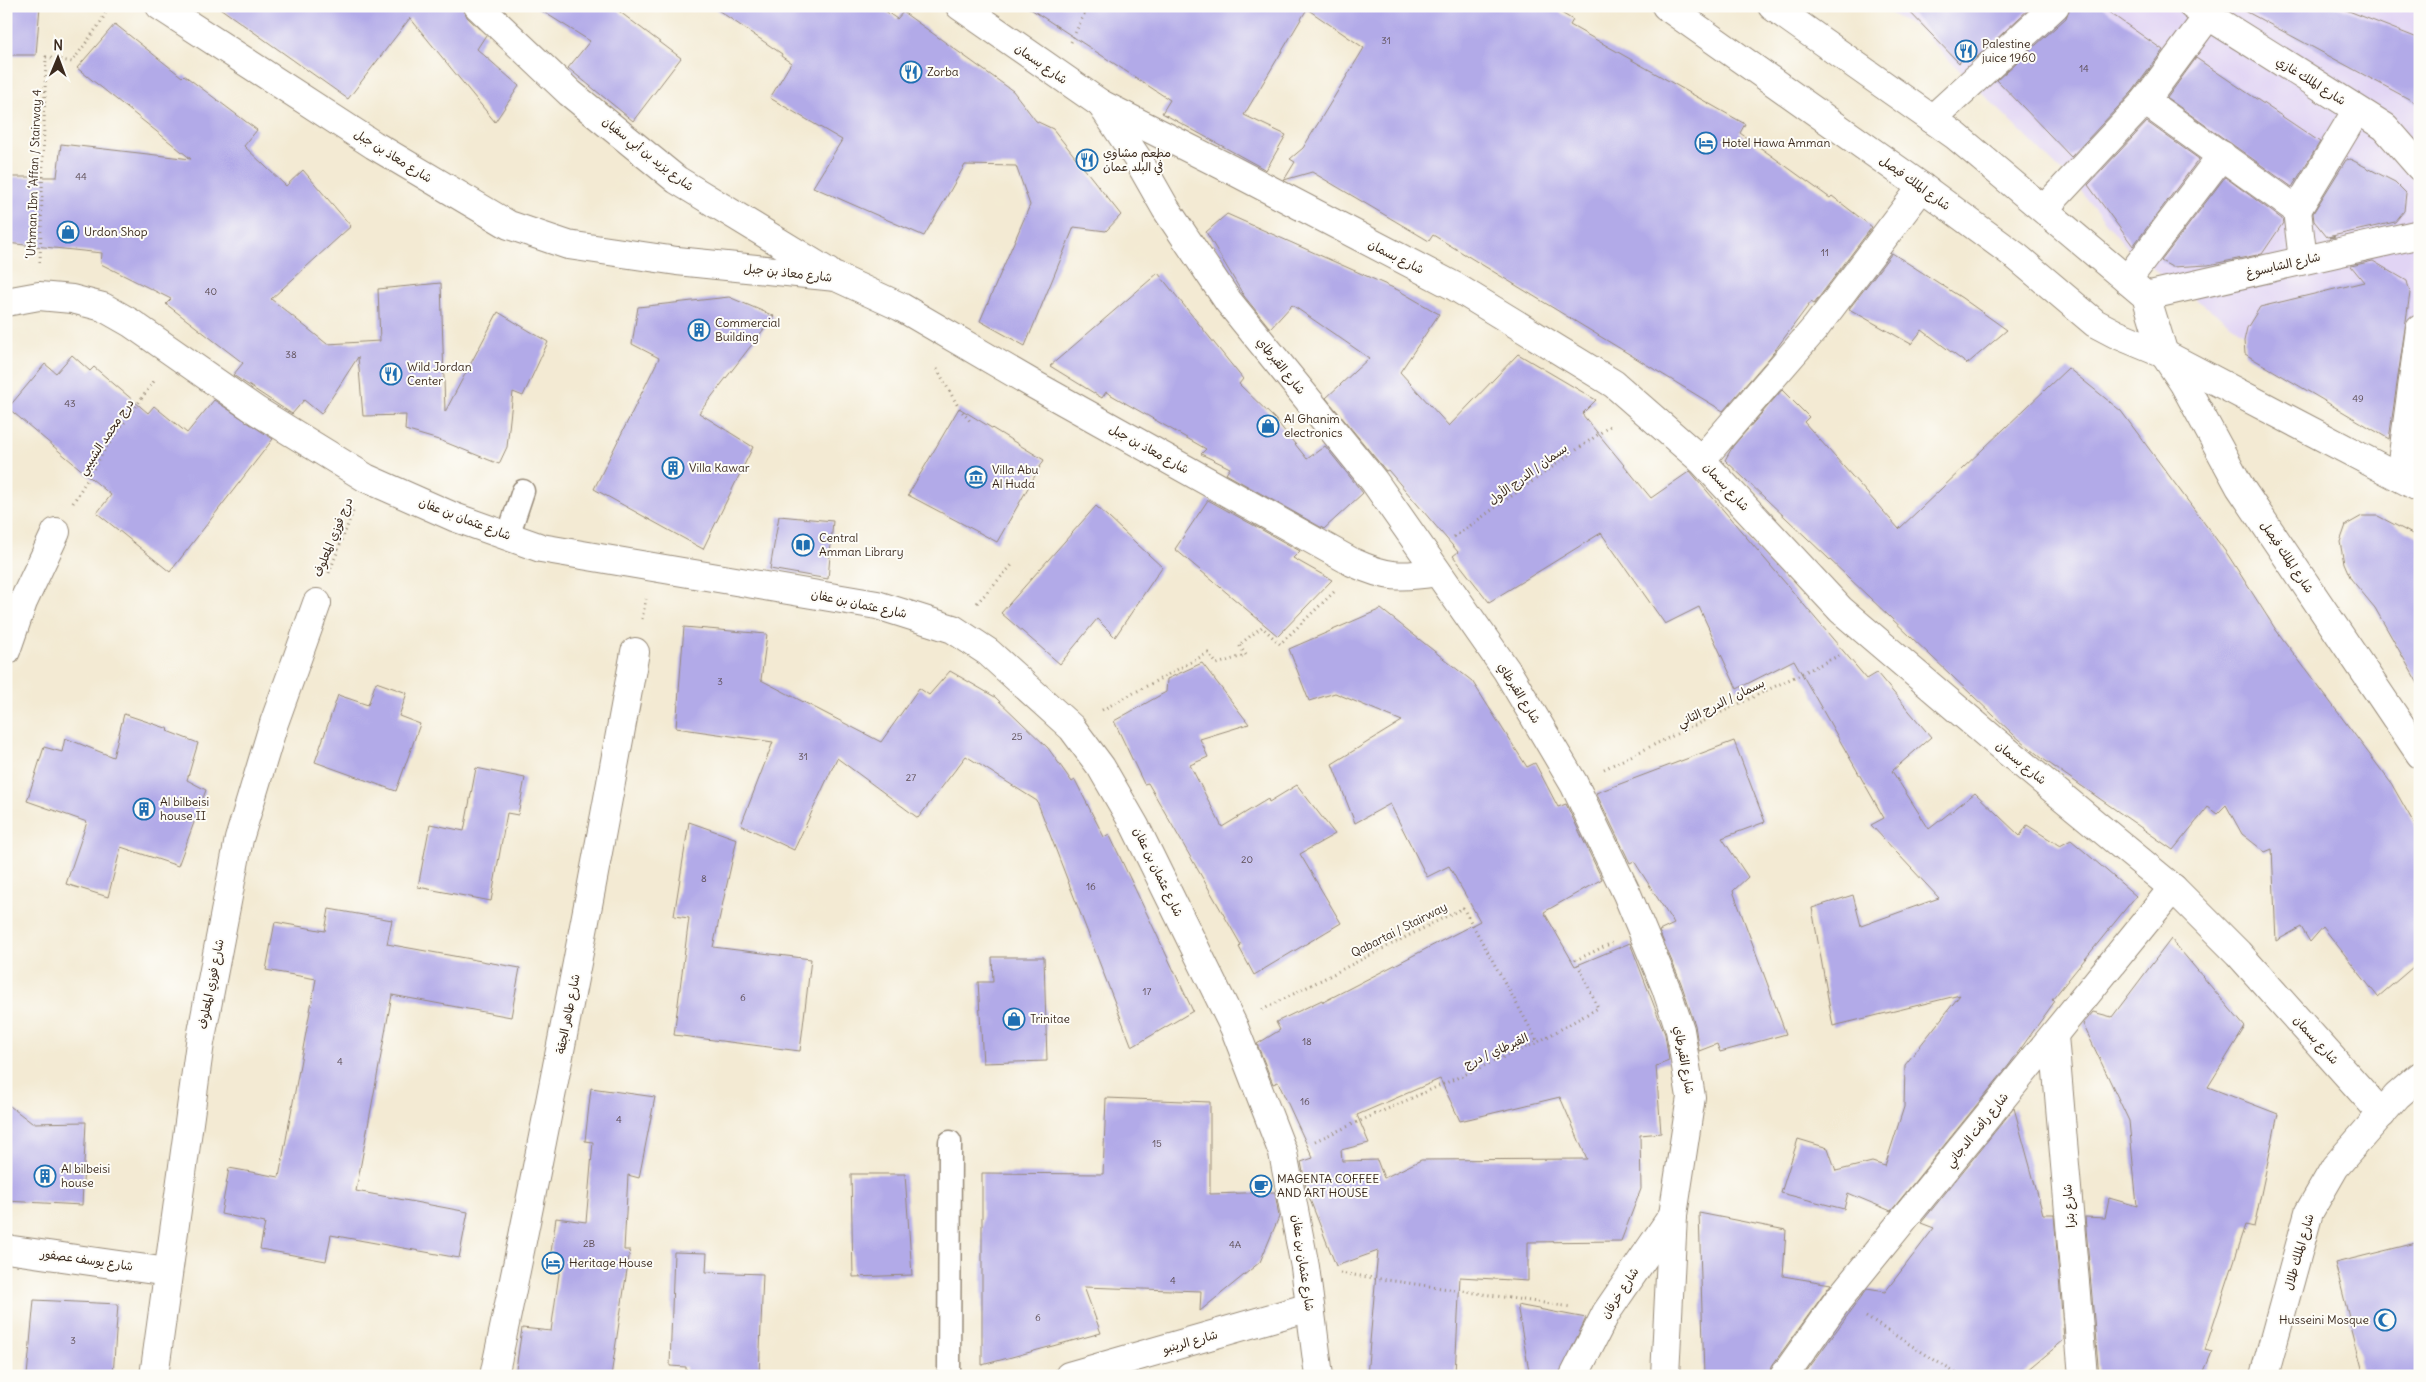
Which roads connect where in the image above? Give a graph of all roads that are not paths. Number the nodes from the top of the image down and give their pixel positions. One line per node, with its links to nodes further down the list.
1 (160, 6): 19 (street, شارع معاذ بن جبل)
2 (478, 6): 19 (street, شارع يزيد بن أبي سفيان)
3 (960, 6): 9 (street, شارع بسمان)
4 (1666, 6): 14 (street, شارع الملك فيصل)
5 (1772, 6): 11 (street)
6 (2054, 6): 11 (street)
7 (2201, 11): 8 (street); 10 (street, شارع الملك غازي)
8 (2145, 101): 12 (street); 15 (street)
9 (1101, 104): 24 (street, شارع بسمان); 29 (street, شارع القبرطاي)
10 (2357, 110): 13 (street, شارع الملك غازي); 16 (street)
11 (1932, 119): 15 (street)
12 (2222, 156): 16 (street); 20 (street)
13 (2420, 167)
14 (1922, 187): 23 (street, شارع الملك فيصل); 24 (street)
15 (2044, 209): 20 (street)
16 (2297, 210): 18 (street)
17 (2420, 234): 18 (street, شارع الشابسوغ)
18 (2303, 260): 20 (street, شارع الشابسوغ)
19 (836, 277): 29 (street, شارع معاذ بن جبل)
20 (2137, 288): 23 (street, شارع الملك فيصل)
21 (6, 302): 28 (street, شارع عثمان بن عفان)
22 (2420, 329): 25 (street)
23 (2164, 354): 25 (street, شارع الملك فيصل); 33 (street, شارع الملك فيصل)
24 (1701, 460): 34 (street, شارع بسمان)
25 (2410, 482)
26 (523, 491): 28 (lane)
27 (56, 532): 31 (street)
28 (508, 536): 42 (street, شارع عثمان بن عفان)
29 (1432, 564): 39 (street, شارع القبرطاي)
30 (317, 603): 41 (street, شارع فوزي المعلوف)
31 (6, 652)
32 (635, 652): 44 (street, شارع طاهر الجقة)
33 (2420, 754)
34 (2173, 888): 35 (street, شارع رأفت الدجاني); 37 (street, شارع بسمان)
35 (2054, 1036): 50 (street, شارع رأفت الدجاني); 51 (street, شارع بترا)
36 (2420, 1076): 37 (street, شارع الملك طلال)
37 (2382, 1114): 52 (street, شارع الملك طلال)
38 (950, 1142): 45 (lane)
39 (1673, 1215): 48 (street, شارع خرفان); 49 (street, شارع القبرطاي)
40 (6, 1249): 41 (street, شارع يوسف عصفور)
41 (168, 1272): 43 (street, شارع فوزي المعلوف)
42 (1310, 1307): 46 (street, شارع الرينبو); 47 (street, شارع عثمان بن عفان)
43 (154, 1376)
44 (494, 1376)
45 (949, 1376)
46 (1070, 1376)
47 (1319, 1376)
48 (1574, 1376)
49 (1665, 1376)
50 (1784, 1376)
51 (2083, 1376)
52 (2264, 1376)

